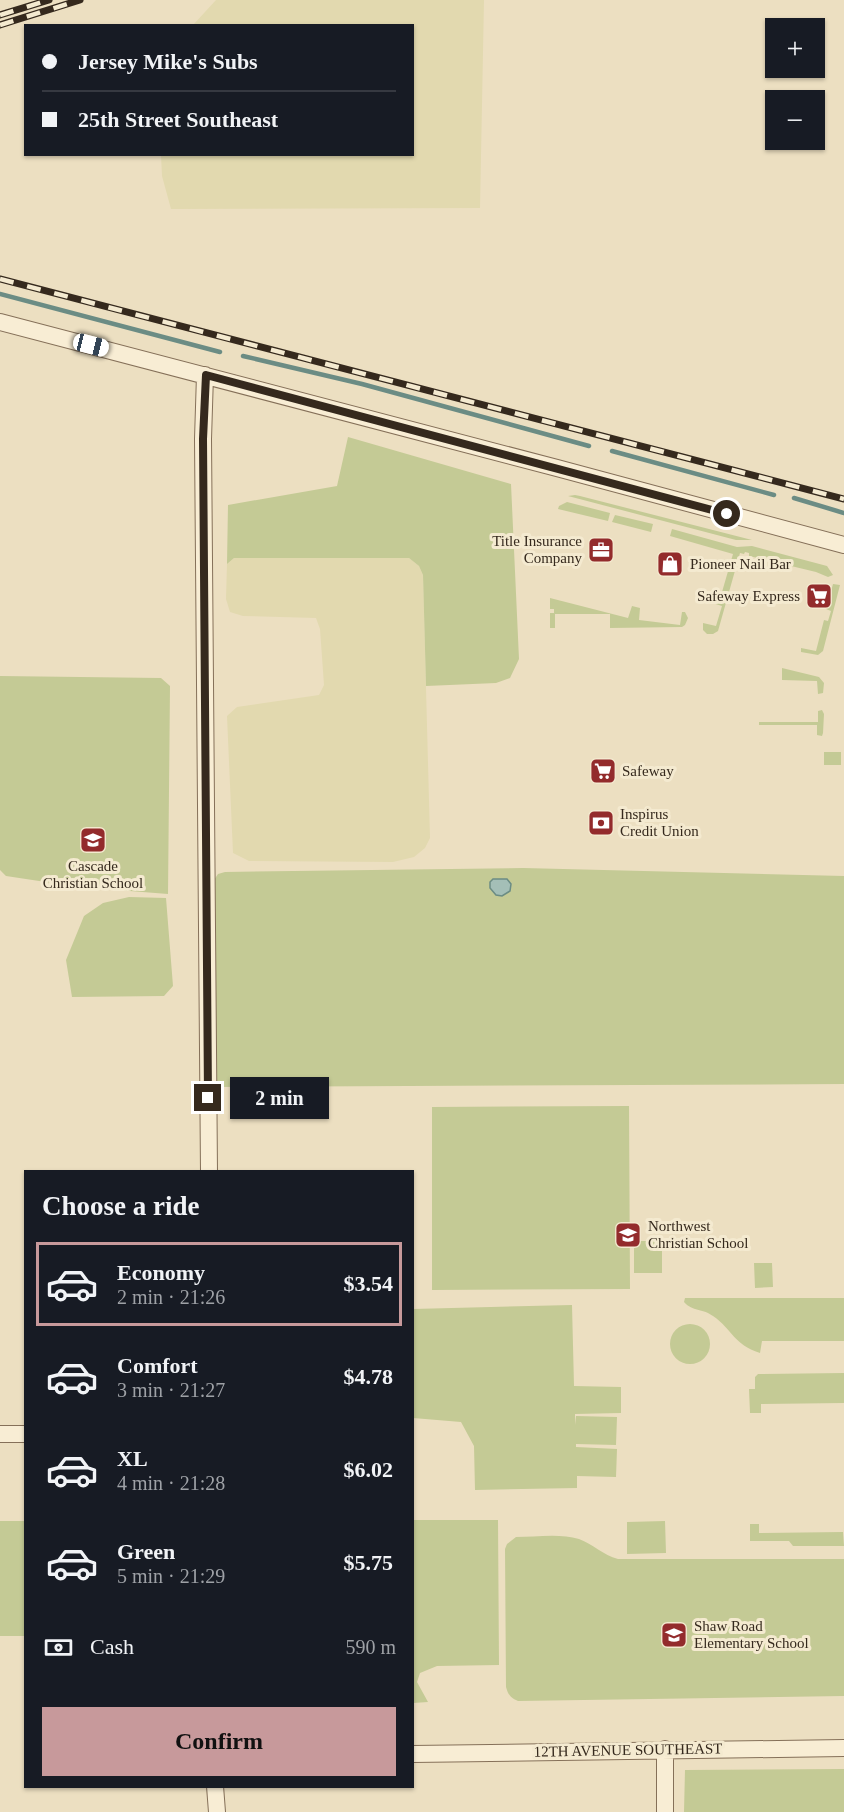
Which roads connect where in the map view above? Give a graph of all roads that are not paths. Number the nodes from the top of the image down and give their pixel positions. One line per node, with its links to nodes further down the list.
1 (0, 322): 2 (street)
2 (206, 375): 3 (street); 4 (street)
3 (844, 545)
4 (209, 1170)
5 (0, 1434): 6 (street)
6 (24, 1434)
7 (844, 1748): 8 (street, 12TH AVENUE SOUTHEAST)
8 (665, 1749): 9 (street, 12TH AVENUE SOUTHEAST); 12 (street)
9 (414, 1754)
10 (215, 1788): 11 (street)
11 (217, 1812)
12 (665, 1812)

